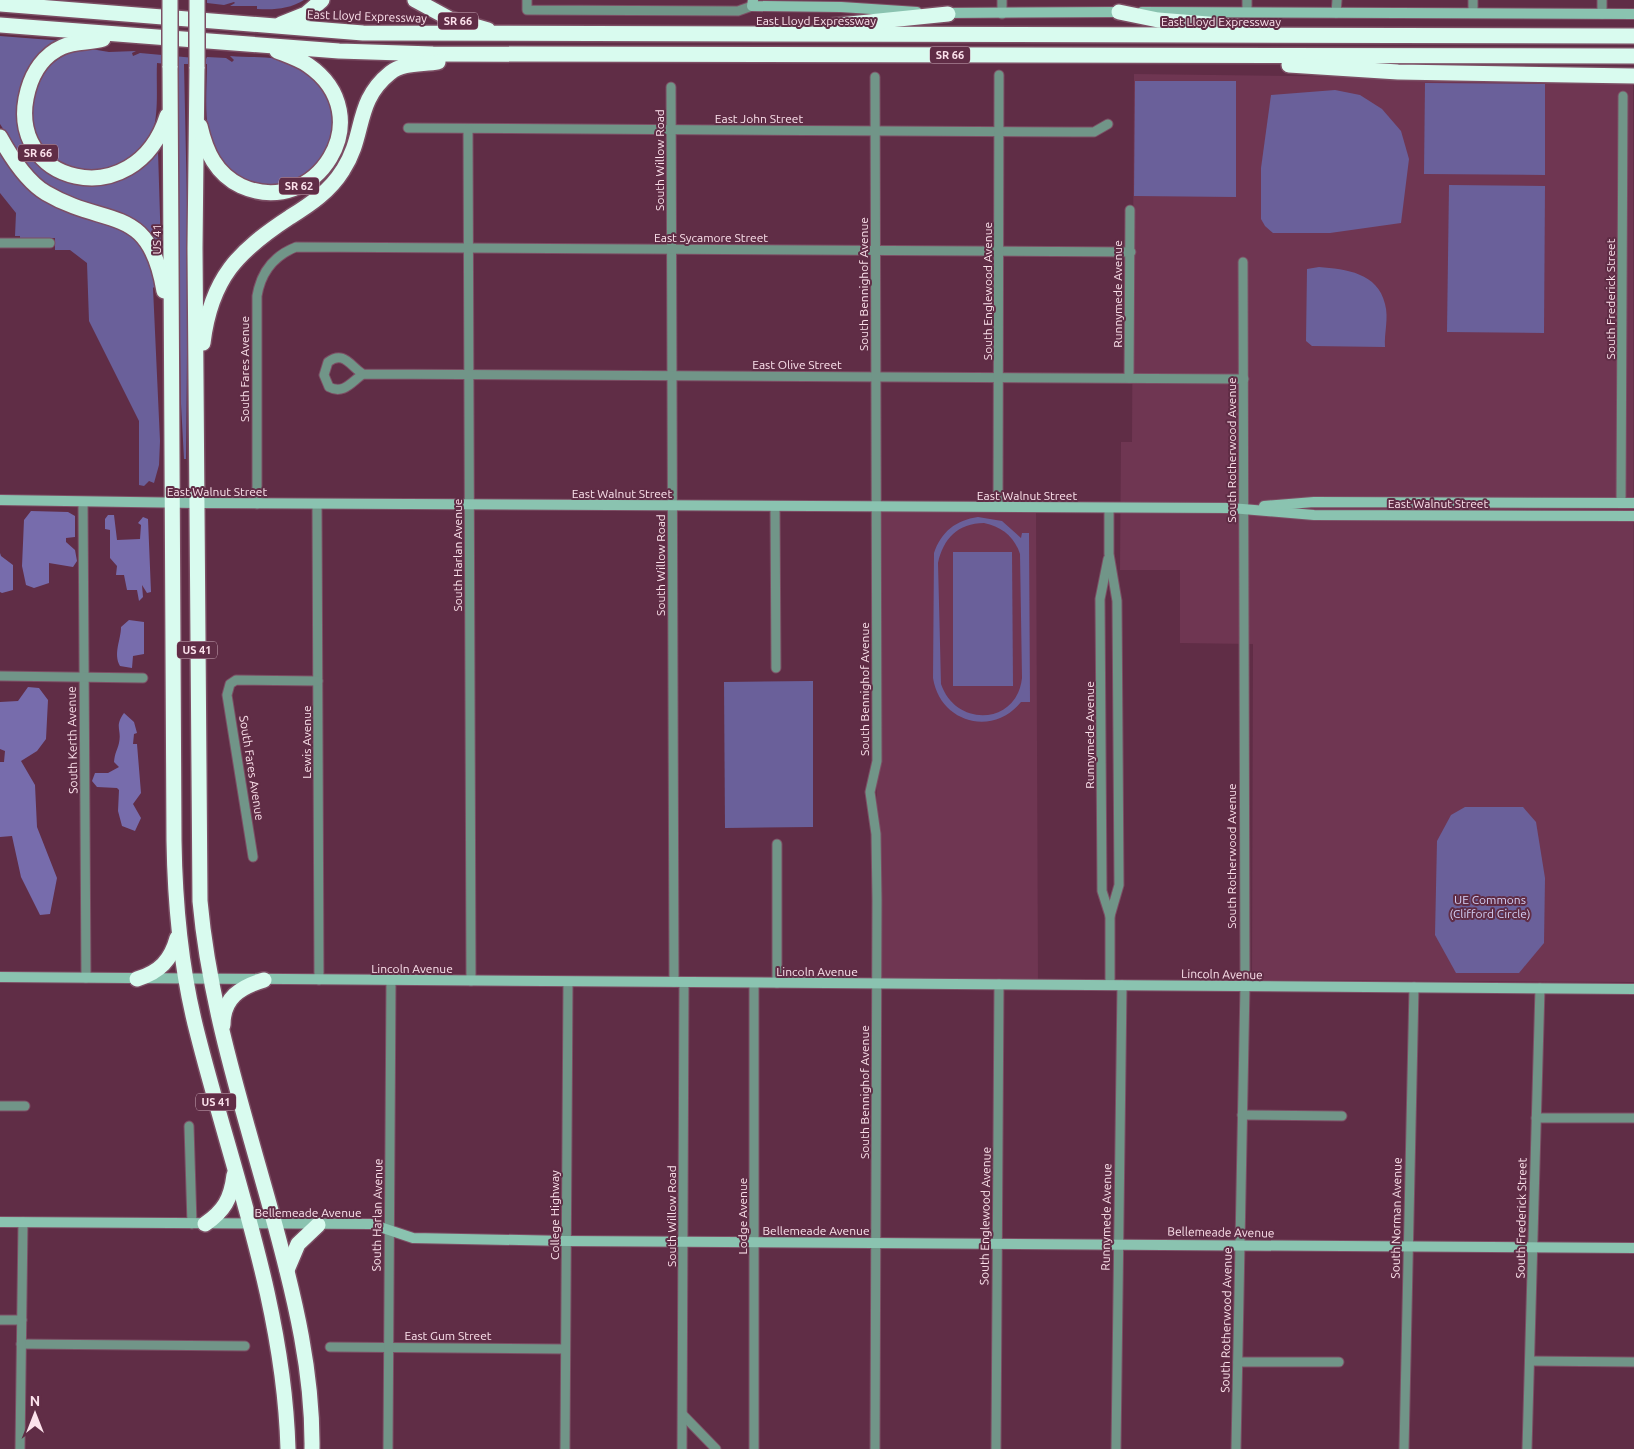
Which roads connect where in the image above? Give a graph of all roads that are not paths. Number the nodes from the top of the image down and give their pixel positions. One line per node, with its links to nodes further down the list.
1 (73, 0): 14 (highway)
2 (170, 0): 39 (highway, US 41 / US 41, bridge)
3 (197, 0): 33 (highway, US 41, bridge)
4 (322, 0): 23 (highway)
5 (415, 0): 25 (highway, SR 66)
6 (527, 0): 11 (street)
7 (1002, 0): 19 (street)
8 (1337, 0): 16 (street)
9 (1473, 0): 17 (street)
10 (1602, 0): 20 (street)
11 (753, 3): 18 (street)
12 (0, 4): 14 (highway, East Lloyd Expressway)
13 (1247, 5): 15 (street); 16 (street)
14 (100, 12): 23 (highway, East Lloyd Expressway)
15 (1119, 12): 19 (street); 27 (highway)
16 (1336, 13): 17 (street)
17 (1473, 13): 20 (street)
18 (948, 14): 19 (street); 26 (highway)
19 (1002, 14)
20 (1602, 14): 21 (street)
21 (1634, 14)
22 (0, 25): 24 (highway, SR 62)
23 (265, 26): 25 (highway, East Lloyd Expressway)
24 (119, 34): 29 (highway, SR 62); 39 (highway, SR 66)
25 (504, 34): 26 (highway, East Lloyd Expressway / SR 66)
26 (780, 35): 27 (highway, East Lloyd Expressway / SR 66)
27 (1311, 36): 28 (highway, East Lloyd Expressway / SR 66)
28 (1634, 36)
29 (267, 46): 30 (highway, SR 66); 33 (highway, SR 62)
30 (470, 54): 31 (highway, SR 66); 65 (highway)
31 (1198, 55): 32 (highway, SR 66); 35 (highway)
32 (1634, 56)
33 (197, 67): 65 (highway, US 41)
34 (999, 75): 45 (street, South Englewood Avenue)
35 (1634, 76)
36 (875, 77): 44 (street, South Bennighof Avenue)
37 (671, 87): 43 (street, South Willow Road)
38 (1623, 96): 69 (street, South Frederick Street)
39 (170, 100): 57 (highway, US 41 / US 41)
40 (1108, 124): 45 (street, East John Street)
41 (408, 128): 42 (street, East John Street)
42 (468, 129): 43 (street, East John Street); 51 (street, South Harlan Avenue)
43 (672, 130): 44 (street, East John Street); 52 (street, South Willow Road)
44 (875, 131): 45 (street, East John Street); 53 (street, South Bennighof Avenue)
45 (999, 132): 54 (street, South Englewood Avenue)
46 (0, 137): 57 (highway)
47 (1130, 210): 55 (street, Runnymede Avenue)
48 (0, 242): 49 (street)
49 (50, 243)
50 (292, 248): 51 (street, East Sycamore Street); 72 (street, South Fares Avenue)
51 (469, 248): 52 (street, East Sycamore Street); 59 (street, South Harlan Avenue)
52 (672, 249): 53 (street, East Sycamore Street); 60 (street, South Willow Road)
53 (875, 250): 54 (street, East Sycamore Street); 61 (street, South Bennighof Avenue)
54 (999, 251): 55 (street, East Sycamore Street); 62 (street, South Englewood Avenue)
55 (1130, 252): 63 (street, Runnymede Avenue)
56 (1243, 262): 64 (street, South Rotherwood Avenue)
57 (172, 341): 68 (highway, US 41 / US 41)
58 (364, 374): 58 (street); 59 (street, East Olive Street)
59 (470, 375): 60 (street, East Olive Street); 74 (street, South Harlan Avenue)
60 (673, 376): 61 (street, East Olive Street); 75 (street, South Willow Road)
61 (876, 376): 62 (street, East Olive Street); 77 (street, South Bennighof Avenue)
62 (1000, 377): 63 (street, East Olive Street); 78 (street, South Englewood Avenue)
63 (1129, 378): 64 (street, East Olive Street)
64 (1244, 379): 80 (street, South Rotherwood Avenue)
65 (196, 426): 71 (highway, US 41)
66 (0, 500): 67 (street, East Walnut Street)
67 (83, 502): 68 (street, East Walnut Street); 85 (street, South Kerth Avenue)
68 (172, 503): 71 (street, East Walnut Street); 91 (highway, US 41)
69 (1621, 503): 70 (street, East Walnut Street); 80 (street, East Walnut Street)
70 (1634, 503)
71 (196, 504): 72 (street, East Walnut Street); 96 (highway, US 41)
72 (257, 504): 73 (street, East Walnut Street)
73 (317, 504): 74 (street, East Walnut Street); 87 (street, Lewis Avenue)
74 (470, 505): 75 (street, East Walnut Street); 100 (street, South Harlan Avenue)
75 (673, 506): 76 (street, East Walnut Street); 102 (street, South Willow Road)
76 (775, 506): 77 (street, East Walnut Street); 83 (street)
77 (876, 506): 78 (street, East Walnut Street); 105 (street, South Bennighof Avenue)
78 (998, 507): 79 (street, East Walnut Street)
79 (1109, 508): 80 (street, East Walnut Street); 82 (street, Runnymede Avenue)
80 (1243, 508): 81 (street, East Walnut Street); 109 (street, South Rotherwood Avenue)
81 (1634, 516)
82 (1110, 554): 90 (street, Runnymede Avenue); 90 (street, Runnymede Avenue)
83 (776, 668)
84 (0, 676): 85 (street)
85 (84, 678): 86 (street); 93 (street, South Kerth Avenue)
86 (143, 678)
87 (318, 681): 89 (street, South Fares Avenue); 98 (street, Lewis Avenue)
88 (777, 844): 104 (street)
89 (253, 857)
90 (1110, 916): 107 (street, Runnymede Avenue)
91 (179, 931): 94 (highway); 95 (highway, US 41)
92 (0, 977): 93 (street, Lincoln Avenue)
93 (86, 978): 94 (street, Lincoln Avenue)
94 (137, 979): 95 (street, Lincoln Avenue)
95 (186, 979): 96 (street, Lincoln Avenue); 121 (highway, US 41)
96 (210, 979): 97 (street, Lincoln Avenue); 113 (highway, US 41)
97 (264, 980): 98 (street, Lincoln Avenue); 113 (highway)
98 (319, 980): 99 (street, Lincoln Avenue)
99 (391, 981): 100 (street, Lincoln Avenue); 128 (street, South Harlan Avenue)
100 (471, 981): 101 (street, Lincoln Avenue)
101 (568, 982): 102 (street, Lincoln Avenue); 129 (street, College Highway)
102 (679, 982): 103 (street, Lincoln Avenue); 130 (street, South Willow Road)
103 (754, 983): 104 (street, Lincoln Avenue); 131 (street, Lodge Avenue)
104 (776, 983): 105 (street, Lincoln Avenue)
105 (877, 984): 106 (street, Lincoln Avenue); 132 (street, South Bennighof Avenue)
106 (999, 984): 107 (street, Lincoln Avenue); 133 (street, South Englewood Avenue)
107 (1110, 985): 108 (street, Lincoln Avenue)
108 (1122, 985): 109 (street, Lincoln Avenue); 134 (street, Runnymede Avenue)
109 (1245, 986): 110 (street, Lincoln Avenue); 116 (street, South Rotherwood Avenue)
110 (1414, 988): 111 (street, Lincoln Avenue); 136 (street, South Norman Avenue)
111 (1540, 988): 112 (street, Lincoln Avenue); 118 (street, South Frederick Street)
112 (1634, 989)
113 (222, 1032): 126 (highway, US 41)
114 (0, 1106): 115 (street)
115 (25, 1106)
116 (1242, 1115): 117 (street); 135 (street, South Rotherwood Avenue)
117 (1342, 1116)
118 (1536, 1118): 119 (street); 137 (street, South Frederick Street)
119 (1634, 1118)
120 (189, 1126): 124 (street)
121 (235, 1169): 124 (highway); 125 (highway, US 41)
122 (0, 1222): 123 (street, Bellemeade Avenue)
123 (23, 1222): 124 (street, Bellemeade Avenue); 141 (street)
124 (198, 1224): 125 (street, Bellemeade Avenue)
125 (250, 1224): 126 (street, Bellemeade Avenue); 153 (highway, US 41)
126 (274, 1224): 127 (street, Bellemeade Avenue); 139 (highway, US 41)
127 (318, 1225): 128 (street, Bellemeade Avenue); 139 (highway)
128 (389, 1230): 129 (street, Bellemeade Avenue); 145 (street, South Harlan Avenue)
129 (566, 1241): 130 (street, Bellemeade Avenue); 146 (street, College Highway)
130 (683, 1241): 131 (street, Bellemeade Avenue); 151 (street, South Willow Road)
131 (755, 1242): 132 (street, Bellemeade Avenue); 159 (street, Lodge Avenue)
132 (876, 1243): 133 (street, Bellemeade Avenue); 160 (street, South Bennighof Avenue)
133 (997, 1244): 134 (street, Bellemeade Avenue); 161 (street, South Englewood Avenue)
134 (1119, 1244): 135 (street, Bellemeade Avenue); 162 (street, Runnymede Avenue)
135 (1240, 1245): 136 (street, Bellemeade Avenue); 148 (street, South Rotherwood Avenue)
136 (1408, 1246): 137 (street, Bellemeade Avenue); 164 (street, South Norman Avenue)
137 (1533, 1247): 138 (street, Bellemeade Avenue); 147 (street, South Frederick Street)
138 (1634, 1248)
139 (287, 1270): 154 (highway, US 41)
140 (0, 1320): 141 (street)
141 (22, 1320): 142 (street)
142 (21, 1344): 143 (street); 152 (street)
143 (245, 1346)
144 (330, 1347): 145 (street, East Gum Street)
145 (389, 1348): 146 (street, East Gum Street); 155 (street, South Harlan Avenue)
146 (565, 1349): 156 (street, College Highway)
147 (1530, 1361): 150 (street); 165 (street, South Frederick Street)
148 (1238, 1362): 149 (street); 163 (street, South Rotherwood Avenue)
149 (1339, 1362)
150 (1634, 1362)
151 (683, 1415): 157 (street, South Willow Road); 158 (street)
152 (20, 1449)
153 (288, 1449)
154 (312, 1449)
155 (388, 1449)
156 (565, 1449)
157 (682, 1449)
158 (716, 1449)
159 (754, 1449)
160 (875, 1449)
161 (996, 1449)
162 (1116, 1449)
163 (1236, 1449)
164 (1404, 1449)
165 (1528, 1449)

